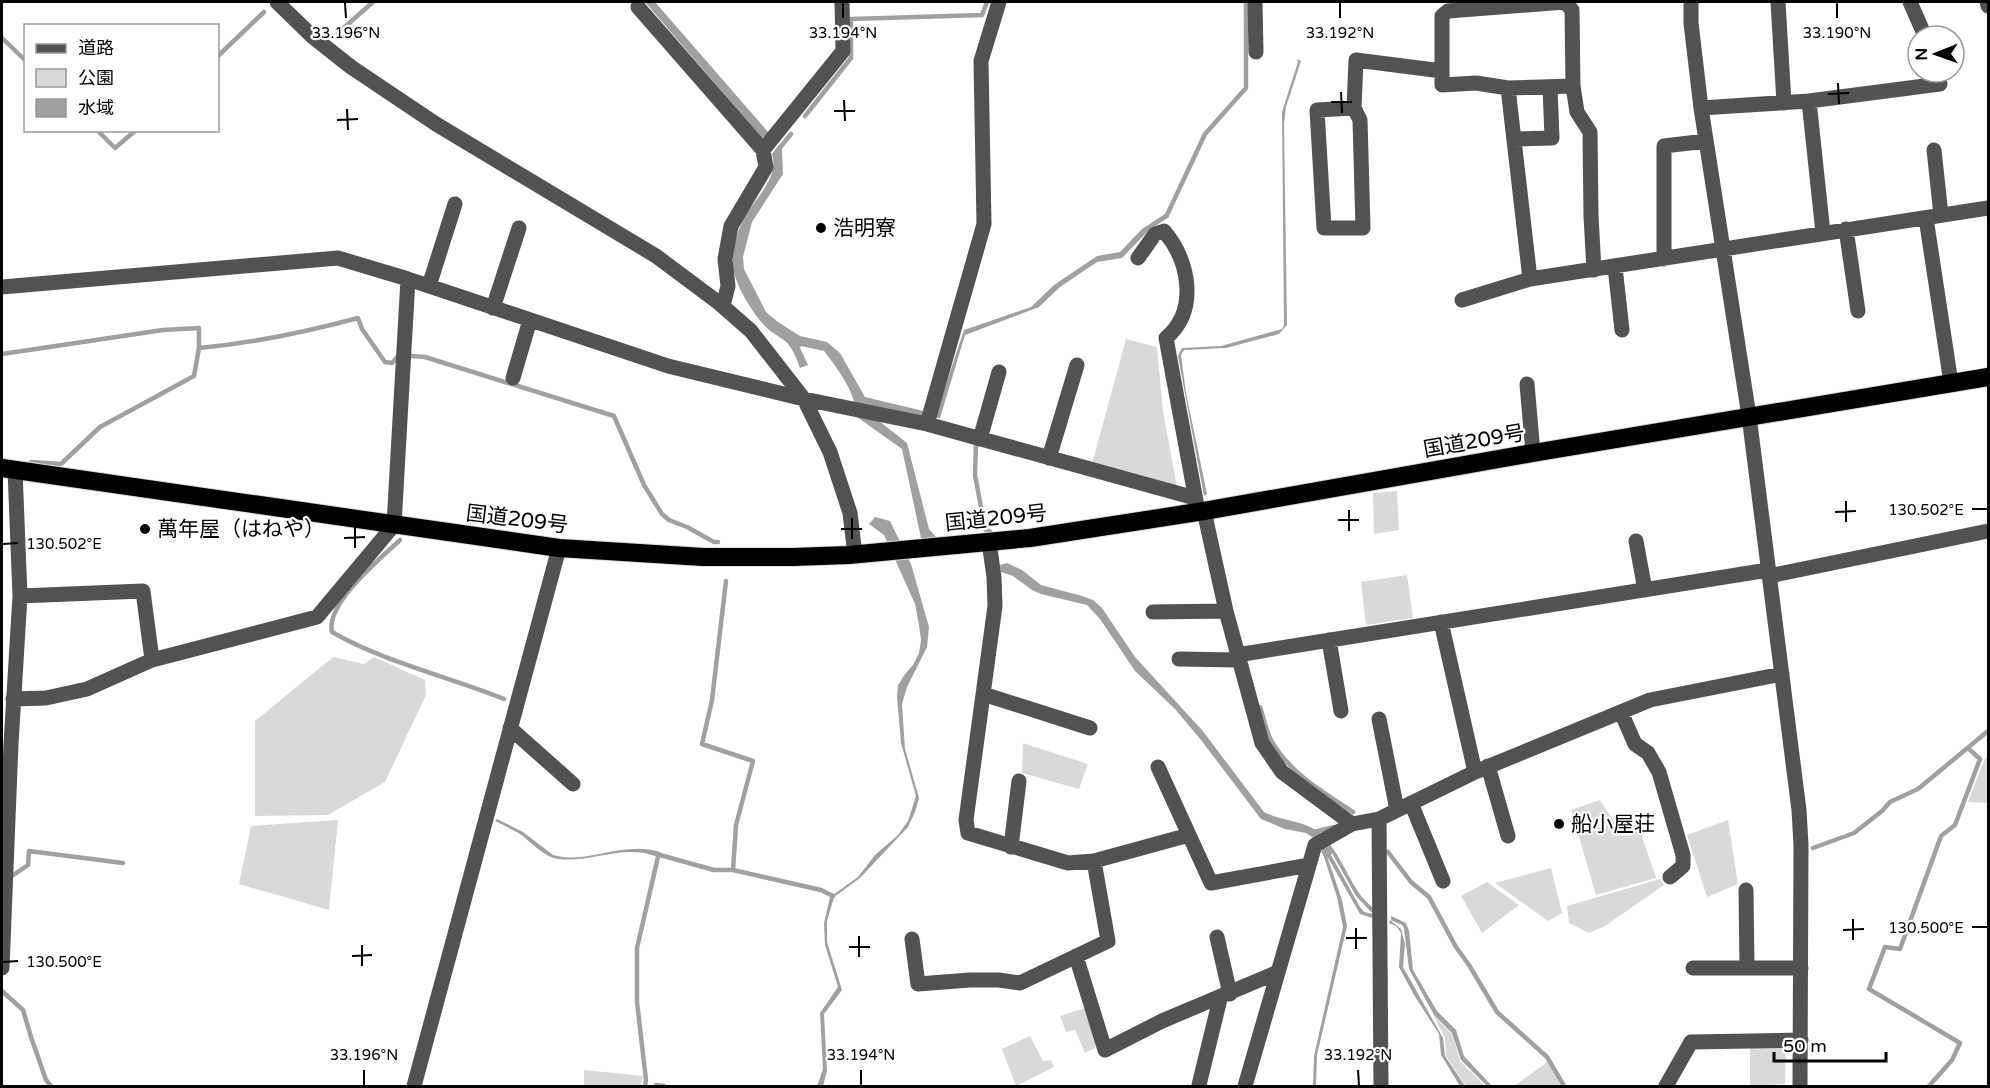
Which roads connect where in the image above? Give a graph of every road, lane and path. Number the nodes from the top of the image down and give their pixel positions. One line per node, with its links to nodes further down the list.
1 (277, 2): 43 (street)
2 (842, 2): 25 (street)
3 (999, 2): 56 (street)
4 (1255, 2): 13 (street)
5 (1691, 2): 22 (street)
6 (1778, 2): 20 (street)
7 (1910, 2): 12 (street)
8 (1987, 2): 10 (street)
9 (1482, 4): 14 (street); 16 (street)
10 (1989, 6)
11 (638, 7): 25 (street)
12 (1919, 24)
13 (1256, 52)
14 (1442, 71): 18 (street); 21 (street)
15 (1940, 84): 19 (street)
16 (1574, 86): 17 (street); 37 (street)
17 (1550, 87): 18 (street); 23 (street)
18 (1508, 88): 23 (street)
19 (1809, 101): 20 (street); 32 (street)
20 (1784, 103): 22 (street)
21 (1354, 108): 21 (street)
22 (1701, 108): 24 (street)
23 (1514, 139): 39 (street)
24 (1706, 141): 33 (street); 35 (street)
25 (763, 150): 43 (street)
26 (1934, 150): 29 (street)
27 (455, 204): 40 (street)
28 (1989, 208): 29 (street)
29 (1934, 217): 31 (street); 52 (street)
30 (519, 228): 44 (street)
31 (1846, 229): 32 (street); 45 (street)
32 (1823, 233): 33 (street)
33 (1724, 250): 35 (street); 55 (street)
34 (1138, 258): 61 (street)
35 (1664, 259): 36 (street)
36 (1615, 267): 37 (street); 47 (street)
37 (1594, 270): 39 (street)
38 (408, 279): 40 (street); 41 (street); 62 (street)
39 (1530, 279): 42 (street)
40 (429, 286): 44 (street)
41 (2, 287)
42 (1462, 300)
43 (723, 306): 54 (street)
44 (493, 308): 46 (street)
45 (1858, 311)
46 (530, 320): 51 (street); 54 (street)
47 (1622, 330)
48 (1077, 365): 59 (street)
49 (999, 372): 57 (street)
50 (1989, 377): 52 (highway, 国道209号)
51 (513, 378)
52 (1951, 383): 55 (highway, 国道209号)
53 (1527, 384): 58 (street)
54 (804, 399): 56 (street); 67 (street)
55 (1749, 416): 58 (highway, 国道209号); 68 (street)
56 (927, 424): 57 (street)
57 (980, 439): 59 (street)
58 (1533, 453): 61 (highway, 国道209号)
59 (1049, 458): 61 (street)
60 (8, 469): 62 (highway, 国道209号); 70 (street)
61 (1199, 507): 65 (highway, 国道209号); 71 (street)
62 (394, 525): 66 (highway, 国道209号); 77 (street)
63 (1989, 531): 68 (street)
64 (1636, 541): 69 (street)
65 (989, 542): 67 (highway, 国道209号); 79 (street)
66 (558, 548): 67 (highway, 国道209号); 84 (street)
67 (855, 555)
68 (1769, 573): 69 (street); 78 (street)
69 (1645, 590): 73 (street)
70 (20, 596): 77 (street); 80 (street)
71 (1226, 610): 72 (street); 75 (street)
72 (1153, 612)
73 (1441, 622): 74 (street); 87 (street)
74 (1329, 640): 75 (street); 81 (street)
75 (1238, 658): 76 (street); 92 (street)
76 (1179, 659)
77 (153, 660): 80 (street)
78 (1782, 674): 82 (street); 107 (street)
79 (983, 694): 85 (street); 95 (street)
80 (14, 699): 104 (street)
81 (1341, 711)
82 (1621, 712): 87 (street); 98 (street)
83 (1379, 719): 90 (street)
84 (510, 728): 89 (street); 112 (street)
85 (1090, 728)
86 (1158, 767): 93 (street)
87 (1482, 769): 90 (street); 94 (street)
88 (1019, 781): 95 (street)
89 (573, 784)
90 (1404, 806): 91 (street); 99 (street)
91 (1379, 819): 92 (street); 114 (street)
92 (1352, 824): 97 (street)
93 (1189, 835): 96 (street); 97 (street)
94 (1508, 836)
95 (1011, 847): 96 (street)
96 (1094, 861): 103 (street)
97 (1309, 864): 108 (street)
98 (1670, 877)
99 (1443, 881)
100 (1746, 890): 106 (street)
101 (1217, 937): 109 (street)
102 (912, 939): 103 (street)
103 (1076, 956): 109 (street)
104 (2, 968)
105 (1693, 968): 106 (street)
106 (1747, 968): 107 (street)
107 (1801, 968): 110 (street)
108 (1278, 972): 109 (street); 113 (street)
109 (1225, 996): 111 (street)
110 (1801, 1040): 115 (street); 116 (street)
111 (1199, 1085)
112 (414, 1086)
113 (1245, 1086)
114 (1381, 1086)
115 (1666, 1086)
116 (1800, 1086)

